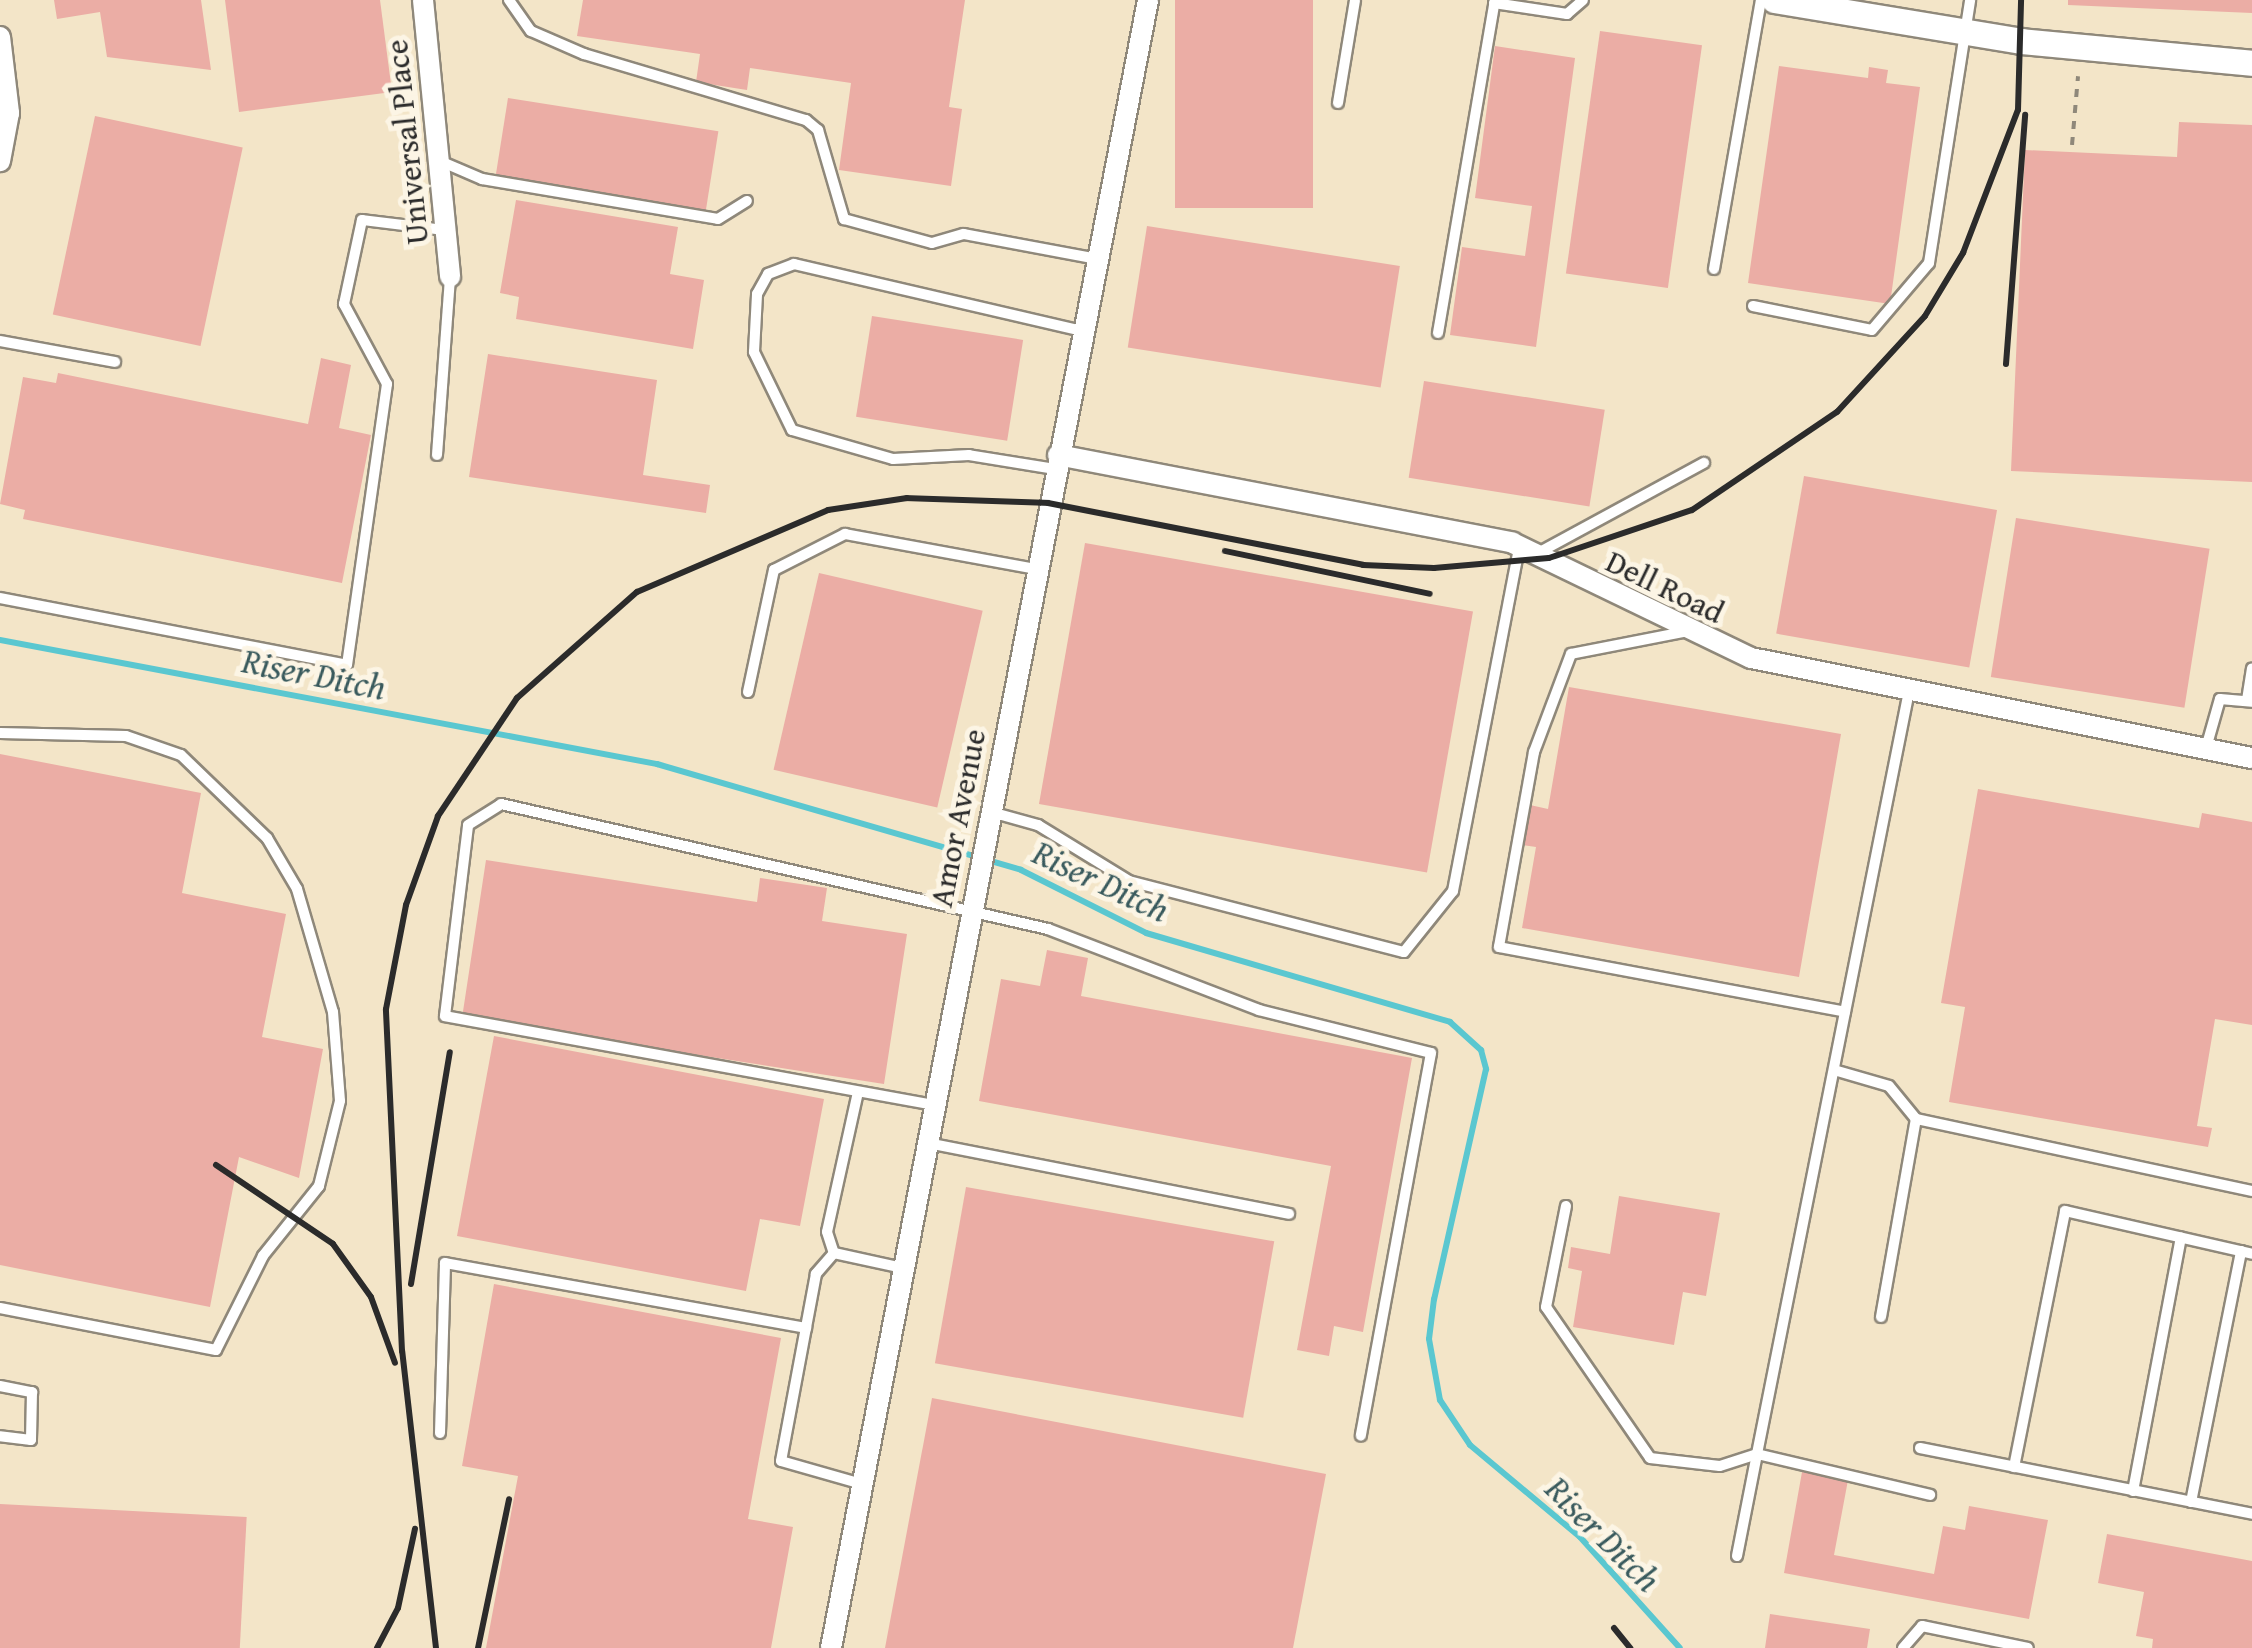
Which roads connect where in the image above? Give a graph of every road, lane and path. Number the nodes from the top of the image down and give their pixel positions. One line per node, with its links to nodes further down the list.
1 (423, 0): 17 (street, Universal Place)
2 (509, 0): 20 (lane)
3 (1148, 0): 20 (street, Amor Avenue)
4 (1354, 0): 14 (lane)
5 (1583, 0): 9 (lane)
6 (1761, 0): 21 (lane)
7 (1774, 0): 10 (street)
8 (1970, 0): 10 (lane)
9 (1495, 2): 25 (lane)
10 (1965, 34): 12 (street); 23 (lane)
11 (0, 37): 16 (street)
12 (2252, 63)
13 (2078, 76): 15 (path)
14 (1338, 104)
15 (2072, 145)
16 (0, 160)
17 (440, 161): 18 (lane); 19 (street, Universal Place)
18 (747, 201)
19 (448, 230): 22 (street, Universal Place); 33 (lane)
20 (1097, 259): 24 (street, Amor Avenue)
21 (1714, 269)
22 (450, 277): 28 (lane)
23 (1754, 306)
24 (1082, 331): 29 (street, Amor Avenue); 29 (lane)
25 (1438, 333)
26 (0, 341): 27 (lane)
27 (114, 362)
28 (436, 454)
29 (1056, 462): 31 (street, Dell Road); 32 (street, Amor Avenue)
30 (1704, 463): 31 (lane)
31 (1528, 549): 34 (street, Dell Road); 42 (lane)
32 (1036, 569): 37 (lane); 42 (street, Amor Avenue)
33 (0, 598)
34 (1683, 632): 36 (street, Dell Road); 44 (lane)
35 (2252, 668): 38 (lane)
36 (1909, 691): 40 (street, Dell Road); 44 (lane)
37 (748, 692)
38 (2249, 701): 40 (lane)
39 (0, 733): 57 (lane)
40 (2206, 750): 41 (street, Dell Road)
41 (2252, 758)
42 (990, 812): 43 (street, Amor Avenue)
43 (971, 913): 46 (lane); 47 (street, Amor Avenue); 63 (lane)
44 (1845, 1012): 45 (lane)
45 (1834, 1070): 48 (lane); 65 (lane)
46 (858, 1092): 47 (lane); 54 (lane)
47 (934, 1105): 49 (street, Amor Avenue)
48 (1916, 1118): 50 (lane); 58 (lane)
49 (927, 1143): 52 (lane); 56 (street, Amor Avenue)
50 (2252, 1190)
51 (1566, 1206): 65 (lane)
52 (1290, 1214)
53 (2180, 1238): 55 (lane); 66 (lane); 68 (lane)
54 (834, 1253): 56 (lane); 59 (lane)
55 (2246, 1253): 71 (lane)
56 (904, 1268): 67 (street, Amor Avenue)
57 (0, 1308)
58 (1881, 1317)
59 (806, 1328): 61 (lane); 67 (lane)
60 (0, 1386): 62 (lane)
61 (440, 1433)
62 (0, 1436)
63 (1361, 1436)
64 (1920, 1448): 66 (lane)
65 (1757, 1454): 69 (lane); 73 (lane)
66 (2014, 1467): 68 (lane)
67 (862, 1484): 74 (street, Amor Avenue)
68 (2133, 1491): 71 (lane)
69 (1930, 1495)
70 (2252, 1498): 72 (lane)
71 (2192, 1502): 72 (lane)
72 (2251, 1514)
73 (1737, 1556)
74 (831, 1648)
75 (1903, 1648): 76 (lane)
76 (2028, 1648)

